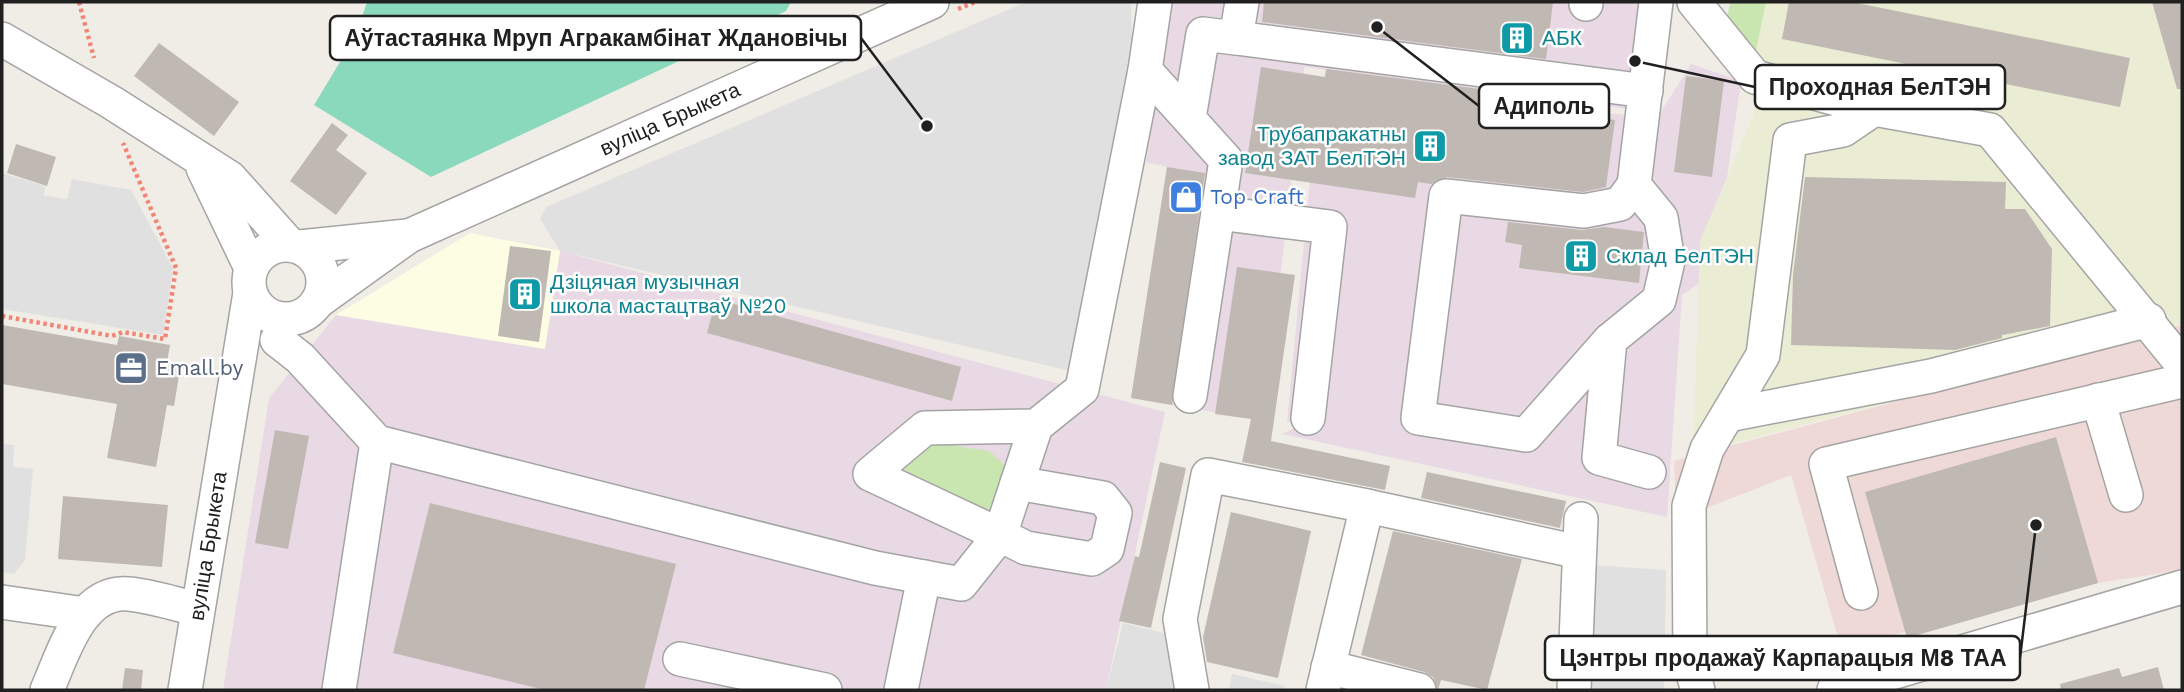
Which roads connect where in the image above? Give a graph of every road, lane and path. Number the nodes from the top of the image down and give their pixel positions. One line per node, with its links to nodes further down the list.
1 (79, 2): 9 (path)
2 (932, 2): 18 (street, вуліца Брыкета)
3 (1155, 2): 10 (street)
4 (1242, 2): 7 (street)
5 (1656, 2): 11 (street)
6 (1694, 2): 12 (street)
7 (1236, 38): 11 (street); 13 (street)
8 (2, 39): 15 (street)
9 (103, 64)
10 (1145, 70): 13 (street); 32 (street)
11 (1646, 91): 16 (street)
12 (1874, 109): 23 (street); 30 (street)
13 (1189, 118): 17 (street)
14 (122, 141): 21 (path)
15 (195, 153): 19 (street); 20 (street)
16 (1634, 185): 24 (street); 24 (street)
17 (1218, 213): 27 (street); 31 (street)
18 (409, 236): 19 (street, вуліца Брыкета); 22 (street, вуліца Брыкета)
19 (294, 246): 20 (street); 22 (street)
20 (251, 280): 22 (street); 29 (street, вуліца Брыкета)
21 (2, 316)
22 (296, 320): 29 (street, вуліца Брыкета); 33 (street)
23 (2149, 320): 25 (street); 30 (street)
24 (1610, 340): 34 (street)
25 (2182, 364)
26 (2182, 381): 28 (street)
27 (1190, 396)
28 (2098, 400): 36 (street); 43 (street)
29 (232, 402): 45 (street, вуліца Брыкета)
30 (1728, 415): 57 (street)
31 (1308, 418)
32 (1036, 426): 35 (street); 39 (street)
33 (377, 442): 41 (street); 49 (street)
34 (1649, 472)
35 (1017, 483): 39 (street); 39 (street)
36 (2126, 495)
37 (1367, 506): 40 (street); 48 (street); 54 (street)
38 (1581, 519): 40 (street)
39 (1000, 535): 41 (street)
40 (1580, 552): 56 (street)
41 (924, 577): 53 (street)
42 (2182, 587): 58 (street)
43 (1861, 593)
44 (2, 601): 46 (street)
45 (197, 609): 46 (street); 51 (street, вуліца Брыкета)
46 (85, 614): 50 (street)
47 (680, 659): 52 (street)
48 (1326, 679): 55 (street)
49 (348, 688)
50 (47, 690)
51 (185, 690)
52 (825, 690)
53 (901, 690)
54 (1192, 690)
55 (1419, 690)
56 (1574, 690)
57 (1698, 690)
58 (1834, 690)

